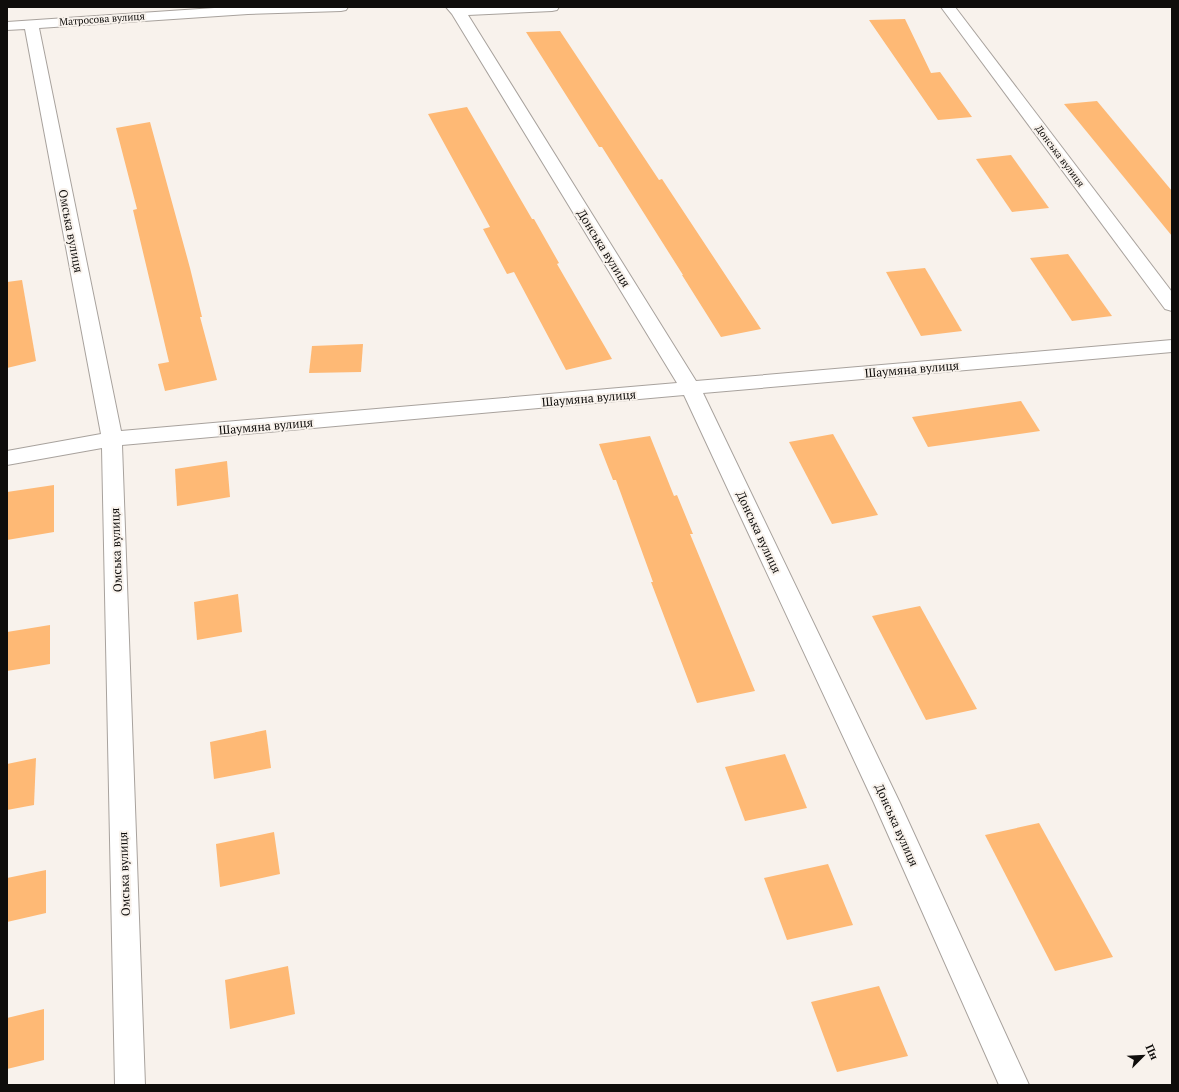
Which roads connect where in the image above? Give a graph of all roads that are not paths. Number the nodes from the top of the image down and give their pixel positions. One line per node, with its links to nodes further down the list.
1 (341, 7): 5 (street, Матросова вулиця)
2 (552, 7): 4 (street)
3 (948, 7): 7 (street, Донська вулиця)
4 (456, 9): 9 (street, Донська вулиця)
5 (31, 24): 6 (street, Матросова вулиця); 10 (street, Омська вулиця)
6 (7, 26)
7 (1172, 305)
8 (1172, 346): 9 (street, Шаумяна вулиця)
9 (691, 389): 10 (street, Шаумяна вулиця); 13 (street, Донська вулиця)
10 (112, 440): 11 (street, Шаумяна вулиця); 12 (street, Омська вулиця)
11 (7, 458)
12 (130, 1085)
13 (1014, 1085)

